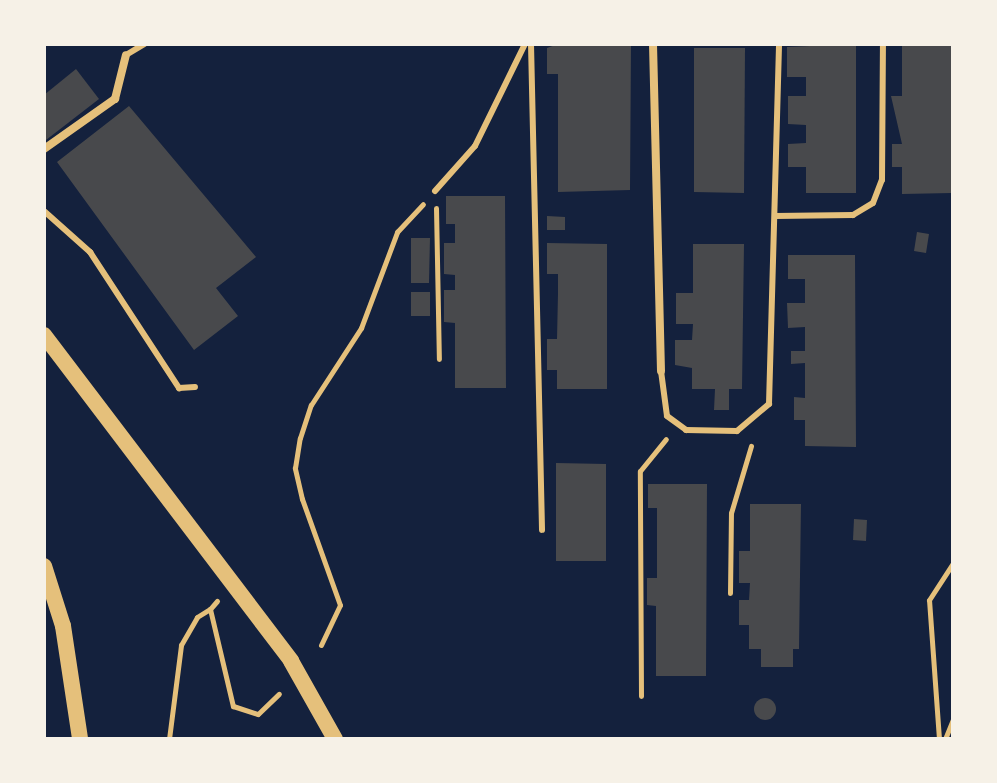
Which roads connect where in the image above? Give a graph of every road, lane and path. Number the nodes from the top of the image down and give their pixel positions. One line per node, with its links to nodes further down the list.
1 (144, 44): 6 (lane)
2 (528, 44): 8 (lane); 17 (lane)
3 (653, 44): 13 (street)
4 (779, 44): 10 (lane)
5 (883, 44): 10 (lane)
6 (126, 55): 7 (street)
7 (44, 149)
8 (435, 191): 12 (path); 23 (path)
9 (44, 211): 14 (lane)
10 (775, 216): 15 (lane)
11 (44, 335): 20 (main road)
12 (439, 359)
13 (661, 371): 16 (lane)
14 (195, 387)
15 (760, 418): 16 (lane); 21 (path)
16 (676, 426): 25 (path)
17 (542, 530)
18 (953, 563): 30 (path)
19 (44, 566): 27 (main road)
20 (234, 582): 22 (path); 29 (main road)
21 (730, 593)
22 (210, 609): 24 (path); 28 (path)
23 (321, 645)
24 (279, 694)
25 (641, 696)
26 (953, 719): 31 (path)
27 (80, 739)
28 (169, 739)
29 (335, 739)
30 (939, 739)
31 (945, 739)

